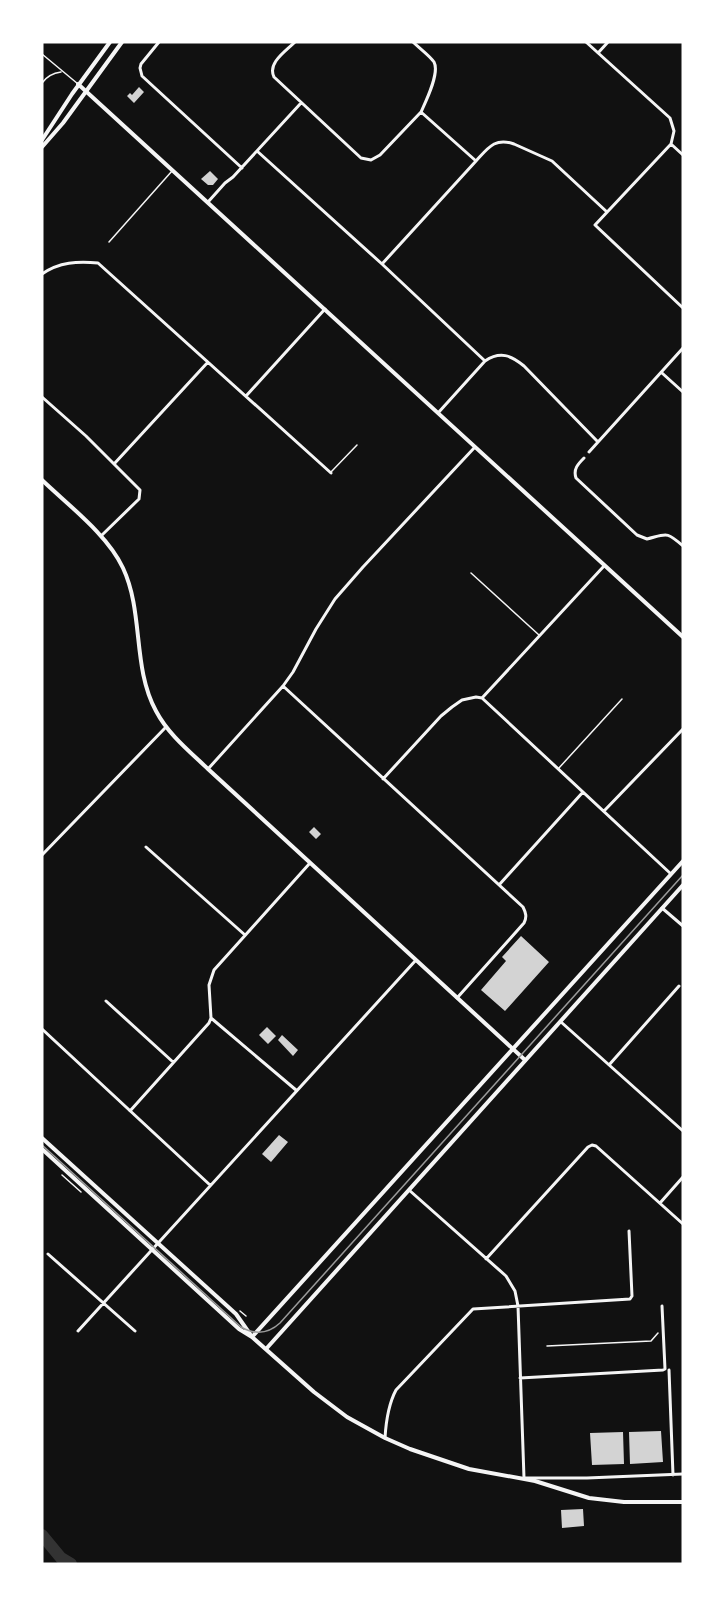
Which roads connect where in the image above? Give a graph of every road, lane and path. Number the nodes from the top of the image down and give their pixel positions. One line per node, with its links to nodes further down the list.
1 (110, 42): 12 (main road)
2 (122, 42): 13 (main road)
3 (159, 42): 22 (street)
4 (295, 42): 14 (street)
5 (413, 42): 15 (street)
6 (586, 42): 8 (street)
7 (608, 42): 8 (street)
8 (598, 53): 17 (street)
9 (42, 54): 10 (lane)
10 (63, 71): 11 (lane); 12 (lane)
11 (42, 83)
12 (78, 84): 13 (main road); 16 (main road)
13 (86, 91): 18 (main road); 23 (main road)
14 (302, 103): 15 (street); 19 (street)
15 (421, 112): 21 (street)
16 (42, 140)
17 (670, 144): 20 (street); 25 (street)
18 (42, 147)
19 (257, 151): 22 (street); 27 (street)
20 (683, 155)
21 (476, 161): 25 (street); 27 (street)
22 (242, 168): 24 (street)
23 (173, 170): 24 (main road); 26 (lane)
24 (208, 202): 30 (main road)
25 (607, 212): 29 (street)
26 (110, 242)
27 (382, 264): 32 (street)
28 (42, 272): 33 (street)
29 (683, 308)
30 (325, 309): 36 (street); 38 (main road)
31 (683, 348): 34 (street)
32 (485, 361): 38 (street); 39 (street)
33 (208, 362): 36 (street); 44 (street)
34 (662, 373): 35 (street); 39 (street)
35 (683, 392)
36 (246, 396): 45 (street)
37 (42, 397): 44 (street)
38 (438, 413): 41 (main road)
39 (598, 442): 42 (street)
40 (357, 445): 45 (lane)
41 (475, 447): 49 (main road); 53 (street)
42 (589, 452)
43 (584, 458): 48 (street)
44 (114, 464): 47 (street)
45 (331, 473)
46 (43, 482): 47 (main road)
47 (101, 536): 56 (main road)
48 (683, 546)
49 (604, 566): 51 (street); 52 (main road)
50 (471, 573): 51 (lane)
51 (540, 635): 54 (street)
52 (683, 637)
53 (283, 686): 58 (street); 60 (street)
54 (482, 698): 59 (street); 60 (street)
55 (622, 699): 59 (lane)
56 (166, 727): 58 (main road); 64 (street)
57 (683, 729): 62 (street)
58 (208, 769): 66 (main road)
59 (558, 769): 61 (street)
60 (383, 779): 68 (street)
61 (583, 792): 62 (street); 68 (street)
62 (604, 812): 67 (street)
63 (146, 847): 72 (street)
64 (42, 855)
65 (683, 861): 67 (main road)
66 (310, 863): 72 (street); 73 (main road)
67 (671, 874): 80 (main road)
68 (499, 885): 75 (street)
69 (683, 885): 70 (main road)
70 (662, 908): 71 (street); 78 (main road)
71 (683, 926)
72 (245, 935): 77 (street)
73 (416, 960): 75 (main road); 84 (street)
74 (679, 987): 83 (street)
75 (457, 998): 80 (main road)
76 (106, 1001): 82 (street)
77 (211, 1018): 82 (street); 84 (street)
78 (561, 1022): 81 (main road); 83 (street)
79 (42, 1029): 85 (street)
80 (512, 1049): 81 (main road); 107 (main road)
81 (525, 1060): 92 (main road)
82 (173, 1063): 85 (street)
83 (609, 1065): 86 (street)
84 (296, 1090): 91 (street)
85 (130, 1111): 91 (street)
86 (683, 1131)
87 (42, 1138): 97 (main road)
88 (42, 1149): 98 (main road)
89 (62, 1175): 93 (path)
90 (683, 1177): 94 (street)
91 (210, 1185): 97 (street)
92 (409, 1190): 100 (street); 109 (main road)
93 (81, 1192)
94 (660, 1203): 95 (street); 100 (street)
95 (683, 1224)
96 (629, 1231): 102 (street)
97 (157, 1242): 98 (street); 107 (main road)
98 (151, 1249): 101 (street); 107 (main road)
99 (48, 1254): 101 (street)
100 (486, 1259): 102 (street)
101 (104, 1302): 105 (street); 106 (street)
102 (519, 1306): 111 (street); 112 (street)
103 (662, 1306): 104 (street)
104 (663, 1328): 108 (path); 111 (street)
105 (78, 1330)
106 (135, 1331)
107 (252, 1337): 109 (main road)
108 (547, 1346)
109 (266, 1349): 112 (main road)
110 (669, 1370): 113 (street)
111 (520, 1378): 115 (street)
112 (385, 1438): 115 (main road)
113 (673, 1474): 114 (street); 115 (street)
114 (683, 1474)
115 (524, 1478): 116 (main road)
116 (683, 1502)

